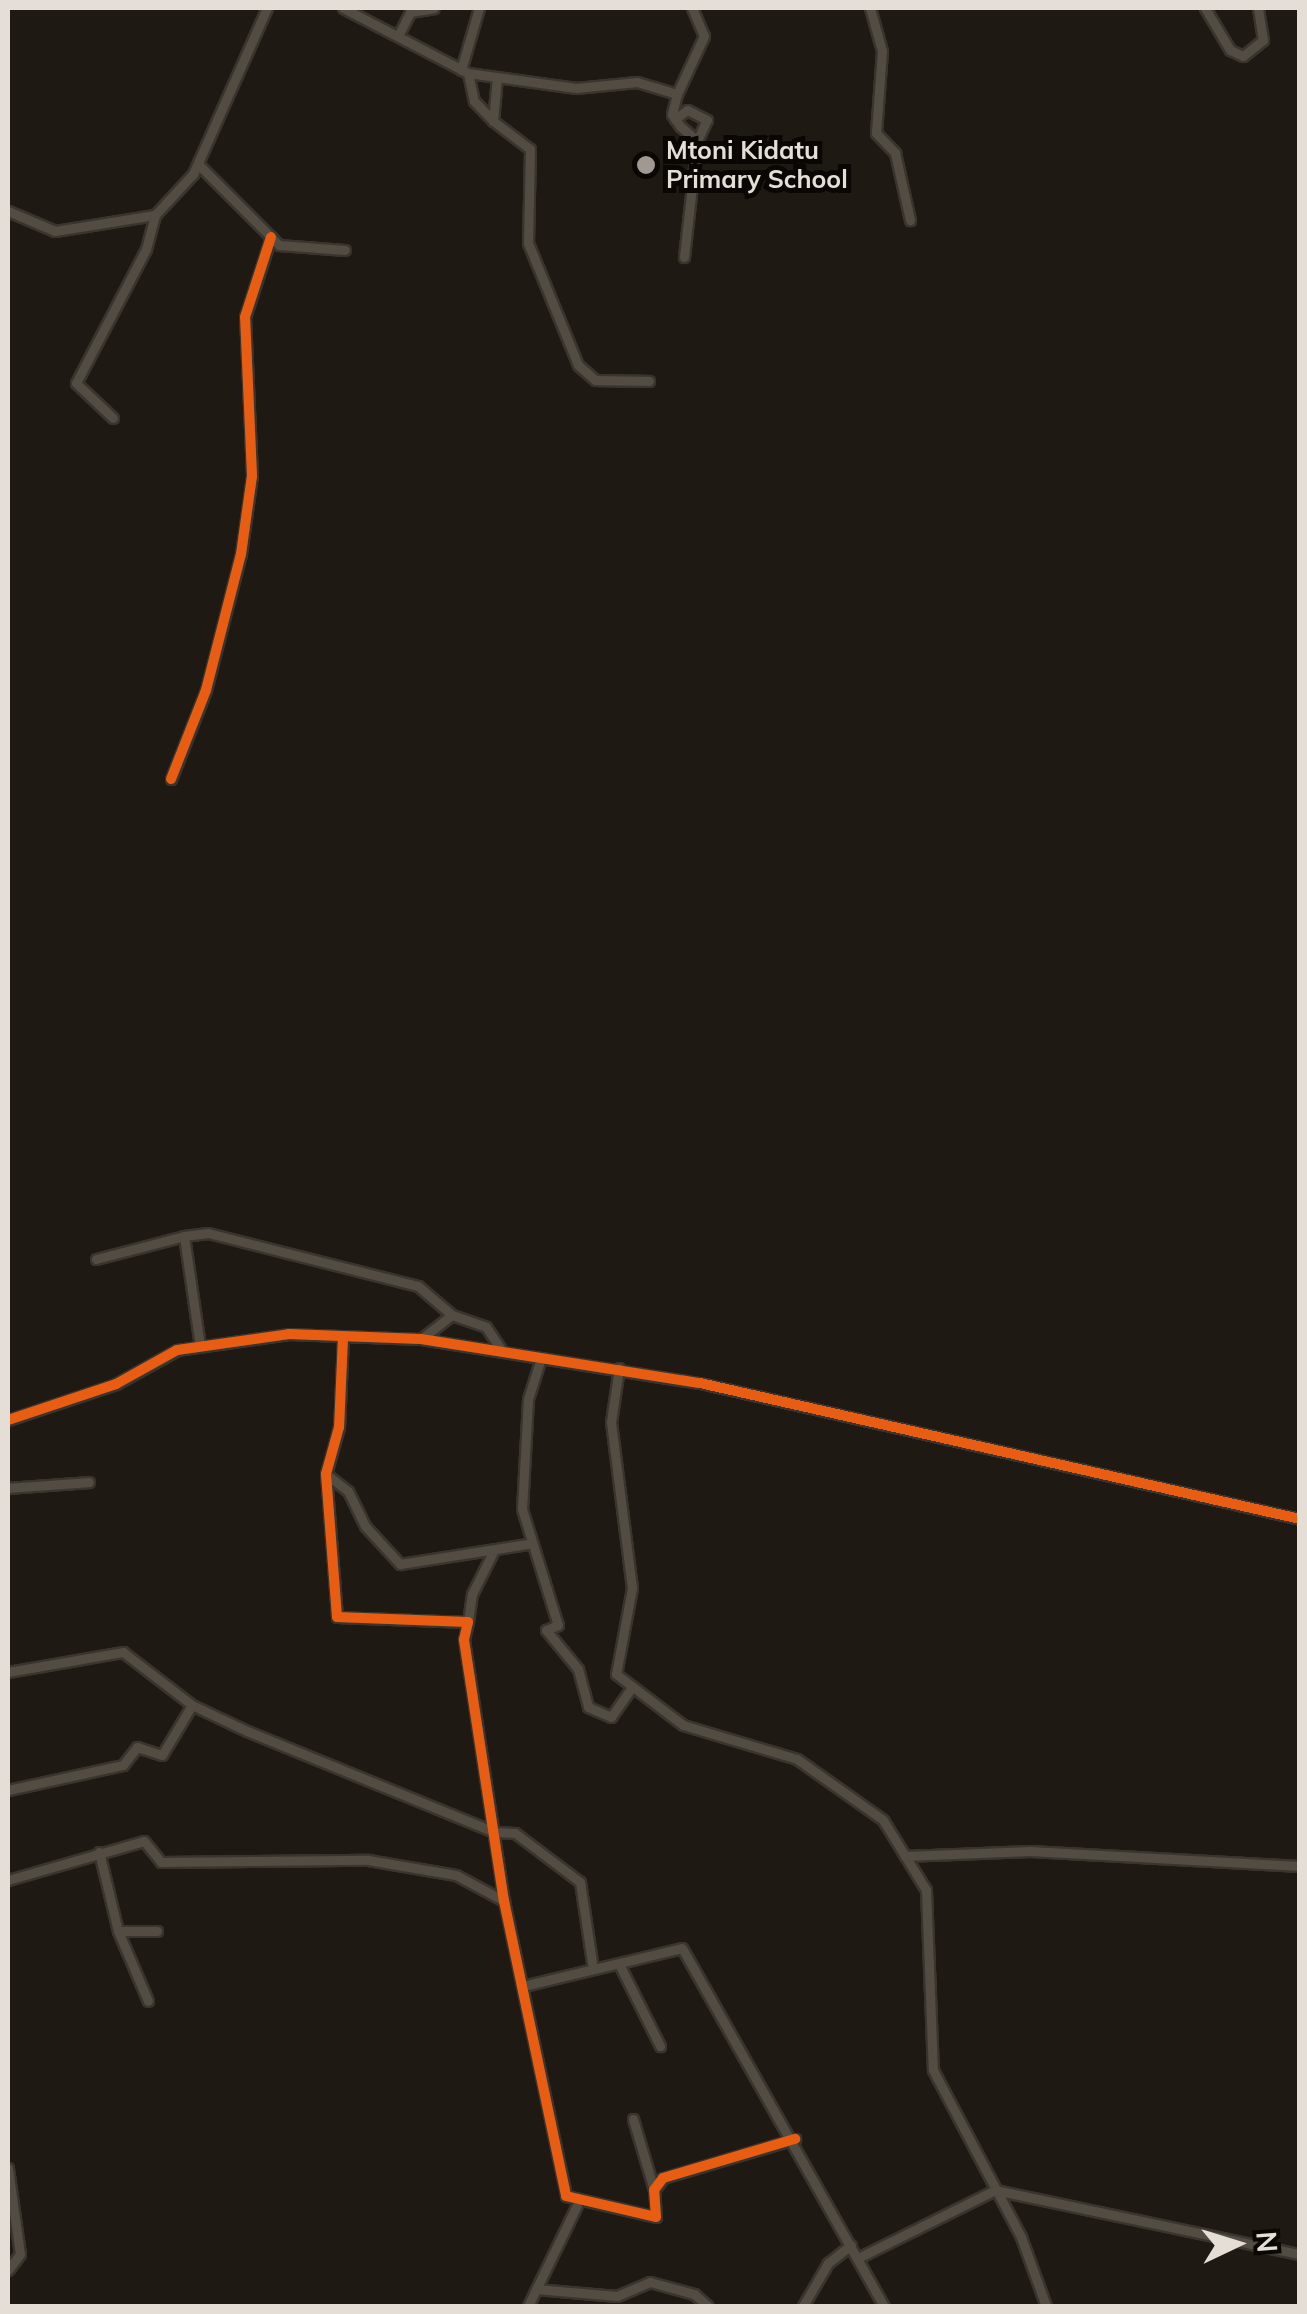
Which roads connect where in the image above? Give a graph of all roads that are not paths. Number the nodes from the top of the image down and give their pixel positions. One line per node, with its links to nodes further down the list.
1 (266, 8): 16 (street)
2 (343, 8): 9 (street)
3 (434, 8): 9 (street)
4 (479, 8): 10 (street)
5 (692, 8): 12 (street)
6 (870, 8): 19 (street)
7 (1205, 8): 8 (street)
8 (1258, 10)
9 (398, 36): 10 (street)
10 (464, 72): 11 (street); 14 (street)
11 (497, 77): 12 (street); 14 (street)
12 (677, 94): 13 (street)
13 (676, 119): 15 (street); 15 (street)
14 (493, 121): 23 (street)
15 (697, 141): 22 (street)
16 (198, 164): 18 (street); 20 (street)
17 (8, 210): 18 (street)
18 (155, 215): 24 (street)
19 (910, 220)
20 (271, 237): 21 (street); 25 (street)
21 (345, 250)
22 (684, 257)
23 (649, 381)
24 (112, 418)
25 (171, 779)
26 (184, 1236): 27 (street); 28 (street); 31 (street)
27 (96, 1259)
28 (452, 1314): 30 (street); 32 (street)
29 (343, 1337): 30 (street); 31 (street); 36 (street)
30 (421, 1339): 32 (street)
31 (200, 1346): 35 (street)
32 (500, 1348): 33 (street)
33 (541, 1358): 34 (street); 40 (street)
34 (619, 1368): 39 (street); 44 (street)
35 (8, 1420)
36 (326, 1474): 41 (street); 42 (street)
37 (89, 1482): 38 (street)
38 (8, 1488)
39 (1300, 1519)
40 (527, 1544): 41 (street); 44 (street)
41 (493, 1552): 42 (street)
42 (468, 1622): 47 (street)
43 (8, 1672): 45 (street)
44 (630, 1690): 49 (street)
45 (192, 1705): 46 (street); 47 (street)
46 (8, 1790)
47 (495, 1832): 52 (street); 56 (street)
48 (99, 1852): 51 (street); 52 (street); 53 (street)
49 (905, 1856): 50 (street); 64 (street)
50 (1300, 1866)
51 (8, 1880)
52 (504, 1901): 57 (street)
53 (118, 1931): 54 (street); 58 (street)
54 (157, 1931)
55 (619, 1964): 56 (street); 59 (street); 61 (street)
56 (593, 1970): 57 (street)
57 (522, 1986): 65 (street)
58 (148, 2001)
59 (660, 2046)
60 (633, 2119): 63 (street)
61 (795, 2138): 63 (street); 66 (street)
62 (8, 2168): 69 (street)
63 (654, 2190): 65 (street)
64 (994, 2190): 67 (street); 68 (street); 75 (street)
65 (577, 2204): 70 (street)
66 (851, 2245): 68 (street); 73 (street)
67 (1300, 2254)
68 (858, 2258): 74 (street)
69 (8, 2270)
70 (536, 2289): 71 (street); 72 (street)
71 (528, 2306)
72 (708, 2306)
73 (803, 2306)
74 (884, 2306)
75 (1046, 2306)

